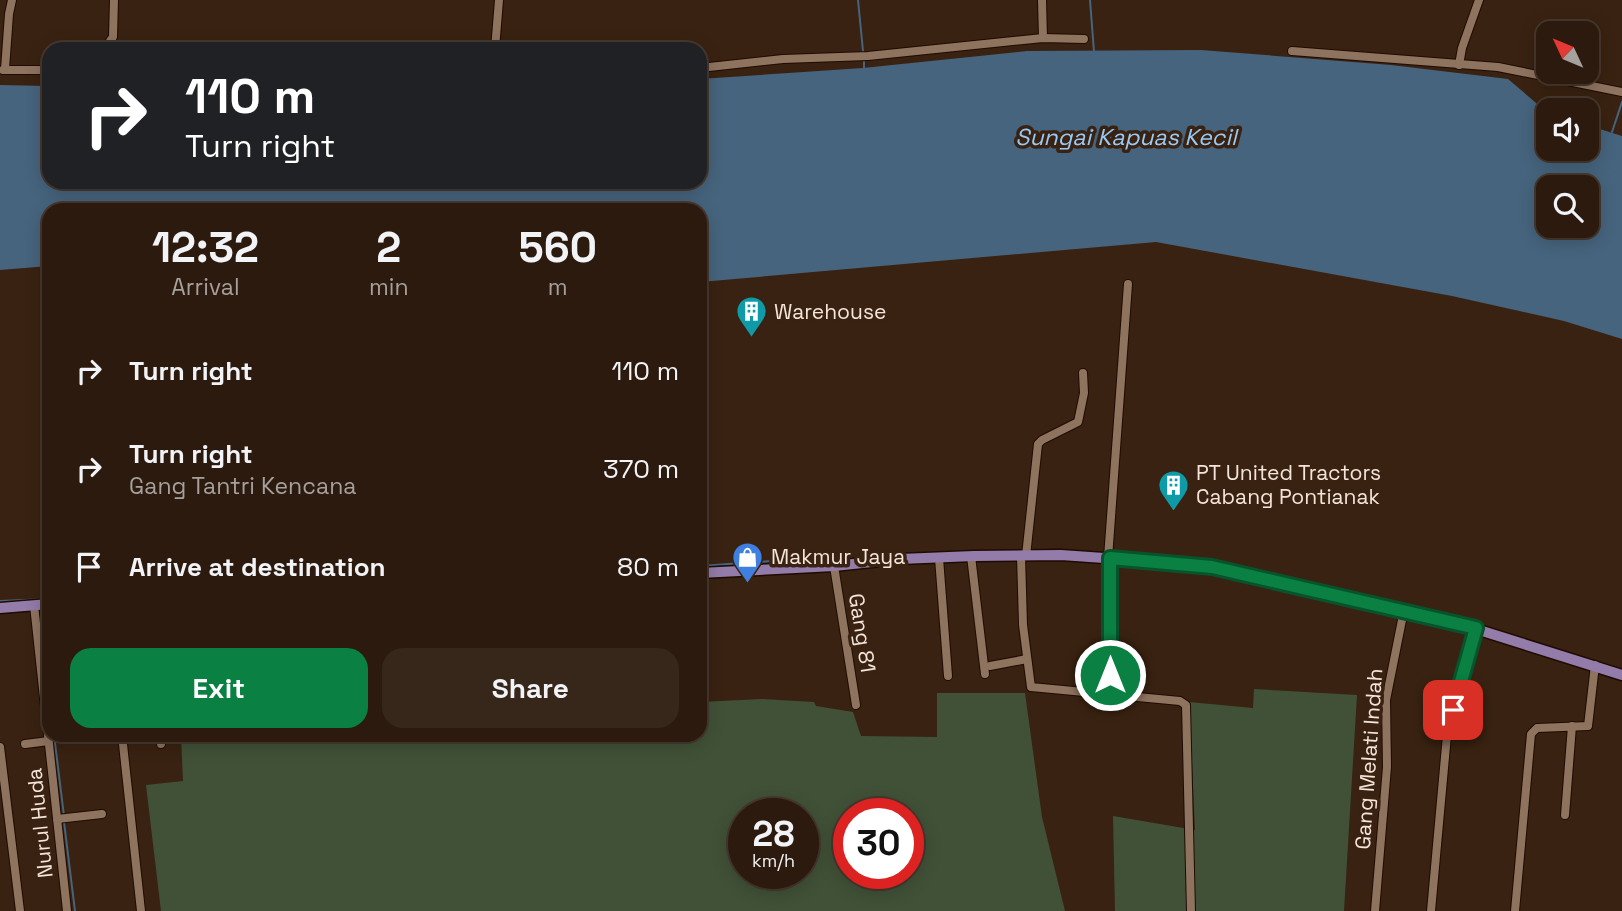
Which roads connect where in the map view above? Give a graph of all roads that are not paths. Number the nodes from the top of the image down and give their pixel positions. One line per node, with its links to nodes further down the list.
1 (12, 0): 13 (street)
2 (114, 0): 8 (street)
3 (499, 0): 9 (street)
4 (1042, 0): 6 (street)
5 (1479, 0): 11 (street)
6 (1043, 37): 7 (street); 12 (street)
7 (1084, 38)
8 (110, 42)
9 (496, 42)
10 (1292, 51): 11 (street)
11 (1459, 65): 15 (street)
12 (707, 67)
13 (3, 70): 14 (street)
14 (42, 70)
15 (1622, 92)
16 (1128, 284): 21 (street)
17 (1083, 373): 19 (street)
18 (971, 556): 19 (main road); 20 (main road); 32 (street)
19 (1023, 556): 21 (main road); 29 (street)
20 (939, 558): 22 (main road); 35 (street)
21 (1109, 558): 27 (main road); 33 (street)
22 (834, 566): 23 (main road); 37 (street, Gang 81)
23 (707, 573)
24 (42, 604): 25 (main road)
25 (34, 605): 26 (main road); 36 (street, Nurul Huda)
26 (0, 608)
27 (1404, 610): 28 (main road); 51 (street, Gang Melati Indah)
28 (1476, 628): 30 (main road); 52 (street)
29 (1027, 659): 31 (street); 50 (street)
30 (1595, 665): 34 (main road); 38 (street)
31 (990, 666)
32 (985, 674)
33 (1110, 675)
34 (1622, 675)
35 (948, 676)
36 (42, 678)
37 (856, 705)
38 (1572, 726): 45 (street); 53 (street)
39 (42, 742): 42 (street)
40 (49, 742): 46 (street, Nurul Huda)
41 (123, 742): 49 (street)
42 (25, 744)
43 (0, 747): 47 (street)
44 (102, 814): 46 (street)
45 (1565, 815)
46 (62, 819): 48 (street, Nurul Huda)
47 (20, 911)
48 (67, 911)
49 (141, 911)
50 (1191, 911)
51 (1375, 911)
52 (1430, 911)
53 (1515, 911)

